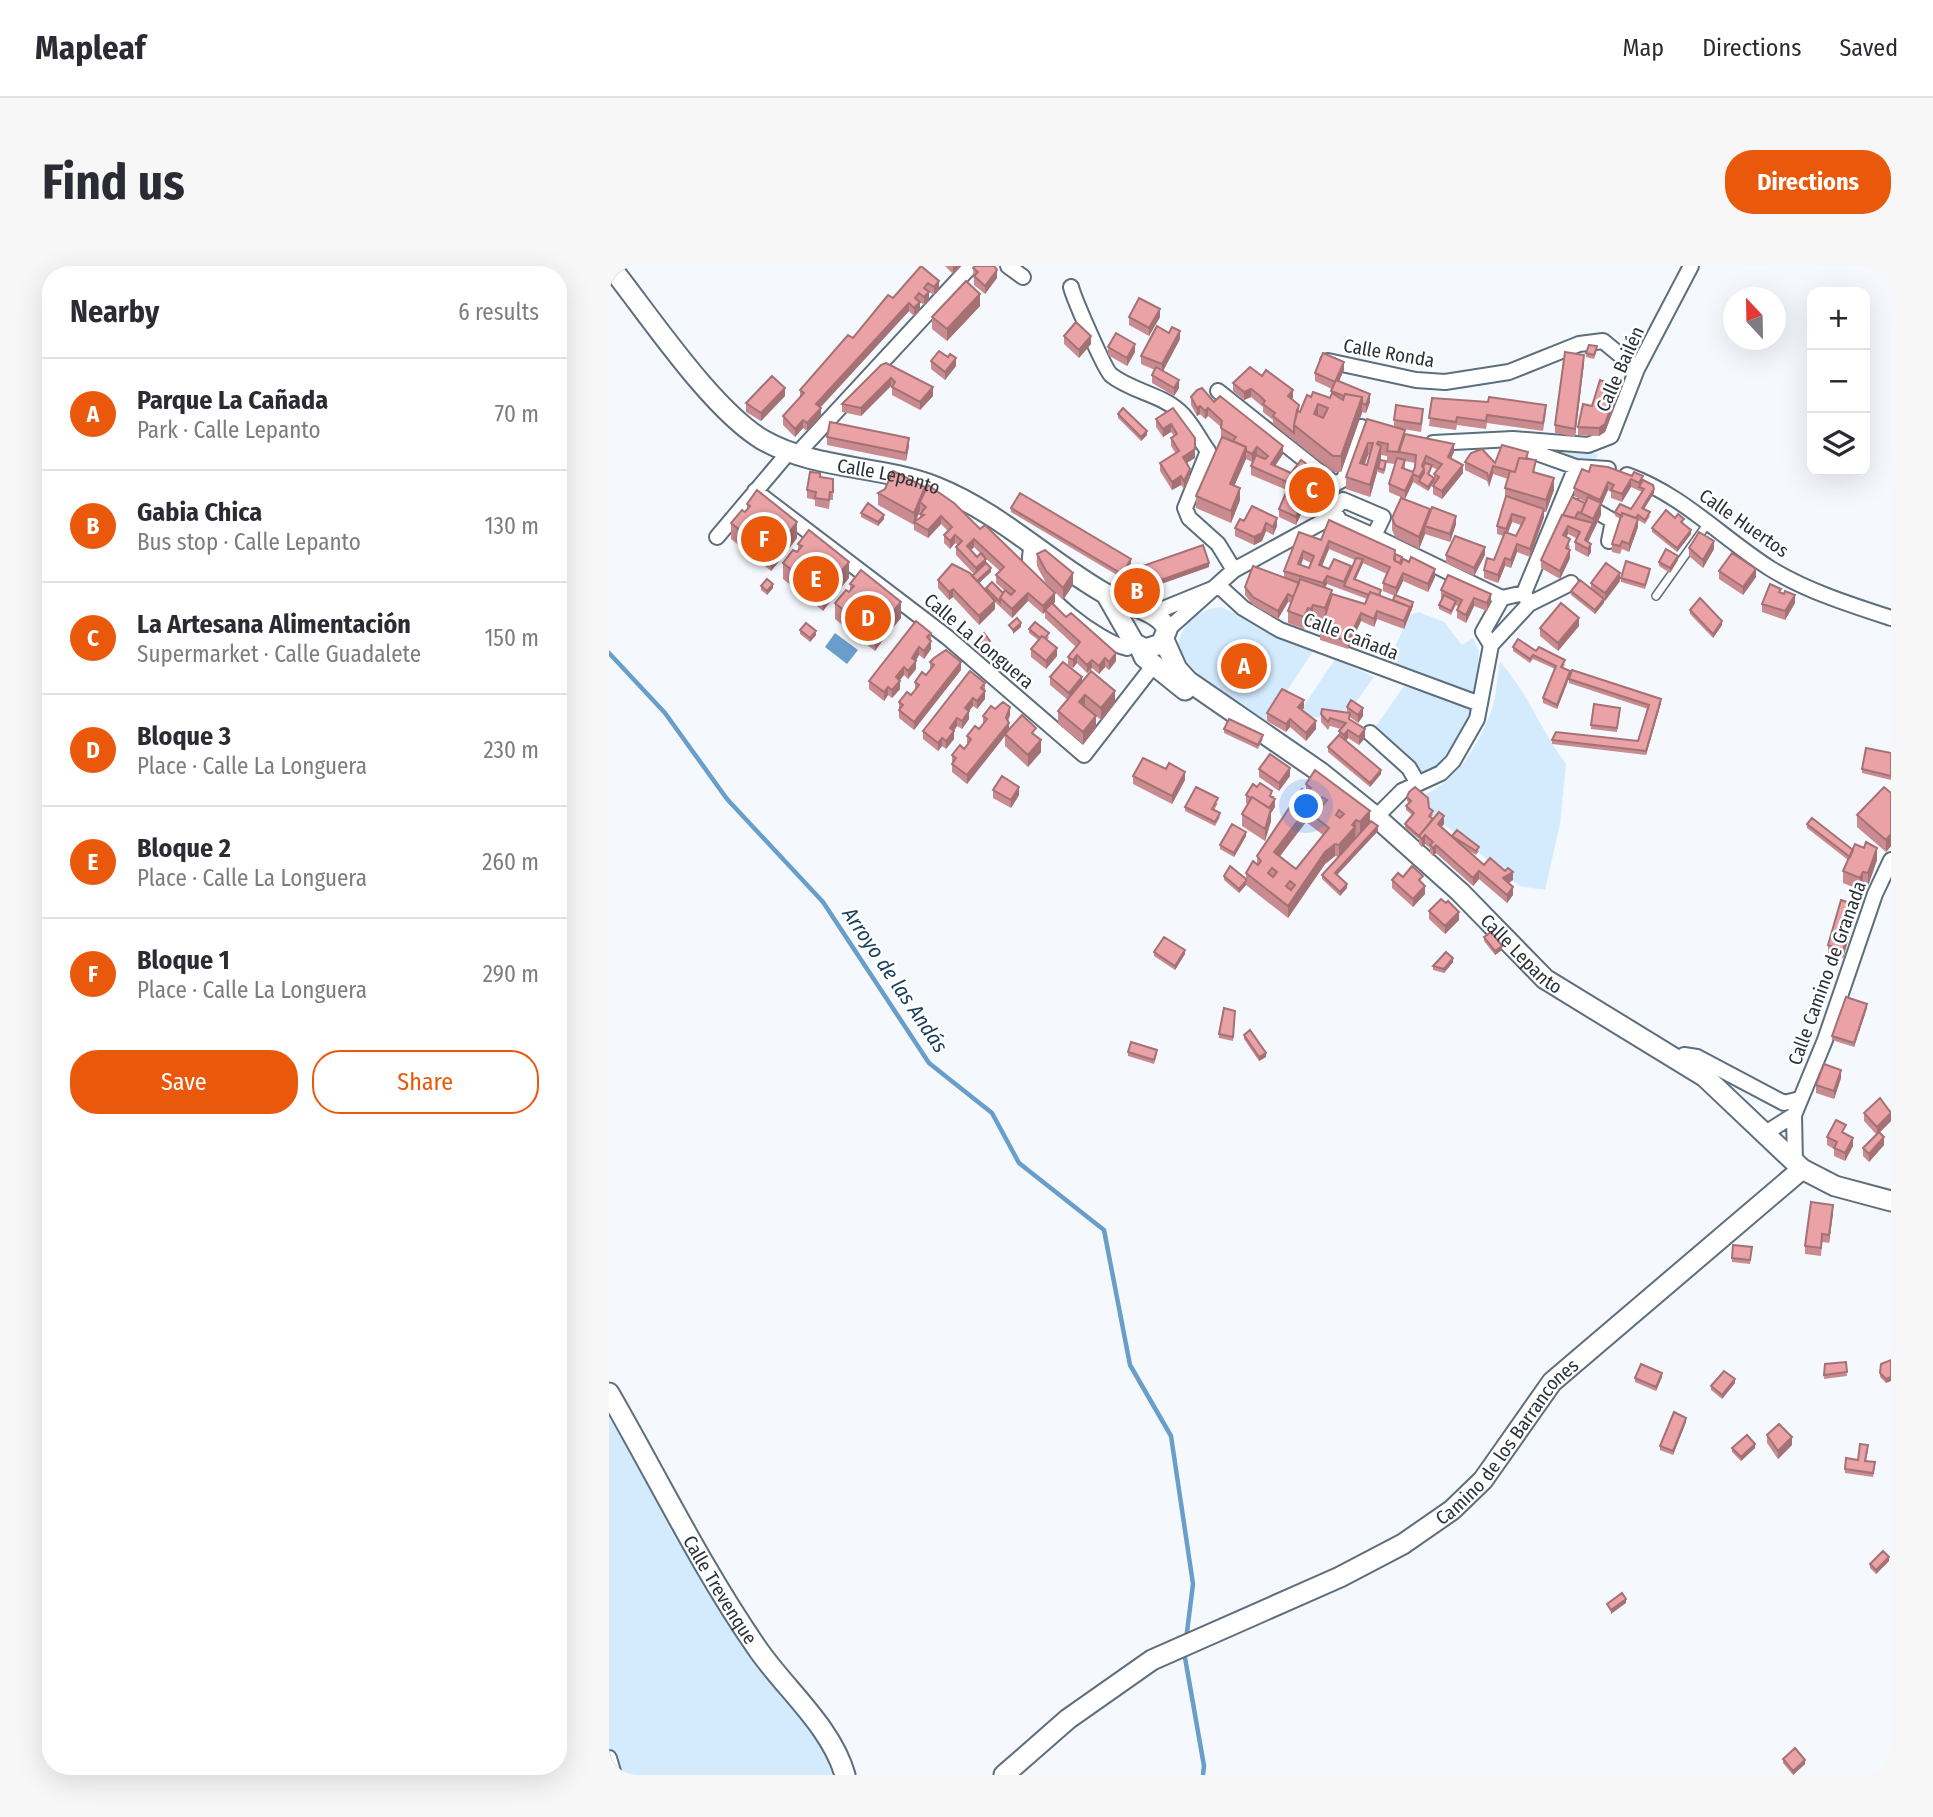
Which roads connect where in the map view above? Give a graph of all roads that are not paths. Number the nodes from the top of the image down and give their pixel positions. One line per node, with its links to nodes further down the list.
1 (610, 266): 13 (street, Calle Lepanto)
2 (971, 266): 13 (street)
3 (1008, 266): 5 (street)
4 (1691, 266): 8 (street, Calle Bailén)
5 (1023, 277)
6 (1071, 287): 26 (street)
7 (1328, 361): 8 (street, Calle Ronda)
8 (1637, 369): 11 (street, Calle Bailén)
9 (1218, 391): 17 (street)
10 (1398, 437): 17 (street)
11 (1513, 439): 12 (street, Calle Bailén); 14 (street, Calle Huertos)
12 (1421, 442)
13 (792, 454): 15 (street); 23 (street, Calle Lepanto)
14 (1576, 467): 16 (street); 18 (street, Calle Huertos)
15 (755, 491): 20 (street); 38 (street, Calle La Longuera)
16 (1564, 494): 22 (street); 32 (street)
17 (1337, 502): 19 (street); 19 (street); 26 (street)
18 (1708, 523): 30 (lane); 34 (street, Calle Huertos)
19 (1374, 536): 31 (street)
20 (717, 537)
21 (1325, 538): 26 (street)
22 (1609, 541)
23 (1032, 543): 29 (street, Calle Lepanto); 36 (street)
24 (1310, 544): 25 (street)
25 (1293, 555)
26 (1241, 566): 28 (street)
27 (1570, 583): 32 (street)
28 (1216, 587): 33 (street); 35 (street); 39 (street, Calle Cañada)
29 (1106, 594): 33 (street, Calle Lepanto); 36 (street, Calle Lepanto)
30 (1656, 596)
31 (1502, 598): 32 (street); 37 (street)
32 (1527, 598): 37 (street)
33 (1150, 613): 35 (street); 36 (street)
34 (1891, 618)
35 (1165, 635): 36 (street); 40 (street, Calle Lepanto)
36 (1135, 642): 38 (street, Calle Lepanto)
37 (1491, 645): 39 (street)
38 (1153, 666): 40 (street, Calle Lepanto)
39 (1480, 704): 42 (street)
40 (1248, 723): 43 (street, Calle Lepanto)
41 (1370, 733): 42 (street)
42 (1417, 782): 43 (street)
43 (1375, 817): 45 (street, Calle Lepanto)
44 (1891, 860): 46 (street, Calle Camino de Granada)
45 (1680, 1059): 47 (street); 49 (street, Calle Lepanto)
46 (1800, 1099): 47 (street); 48 (street, Calle Camino de Granada)
47 (1784, 1103): 48 (street)
48 (1790, 1118): 49 (street); 50 (street)
49 (1764, 1134): 50 (street, Calle Lepanto)
50 (1799, 1166): 51 (street, Calle Lepanto); 56 (street, Camino de los Barrancones)
51 (1891, 1201)
52 (610, 1396): 55 (street, Calle Trevenque)
53 (609, 1758): 54 (street)
54 (614, 1775)
55 (845, 1775)
56 (1004, 1775)

